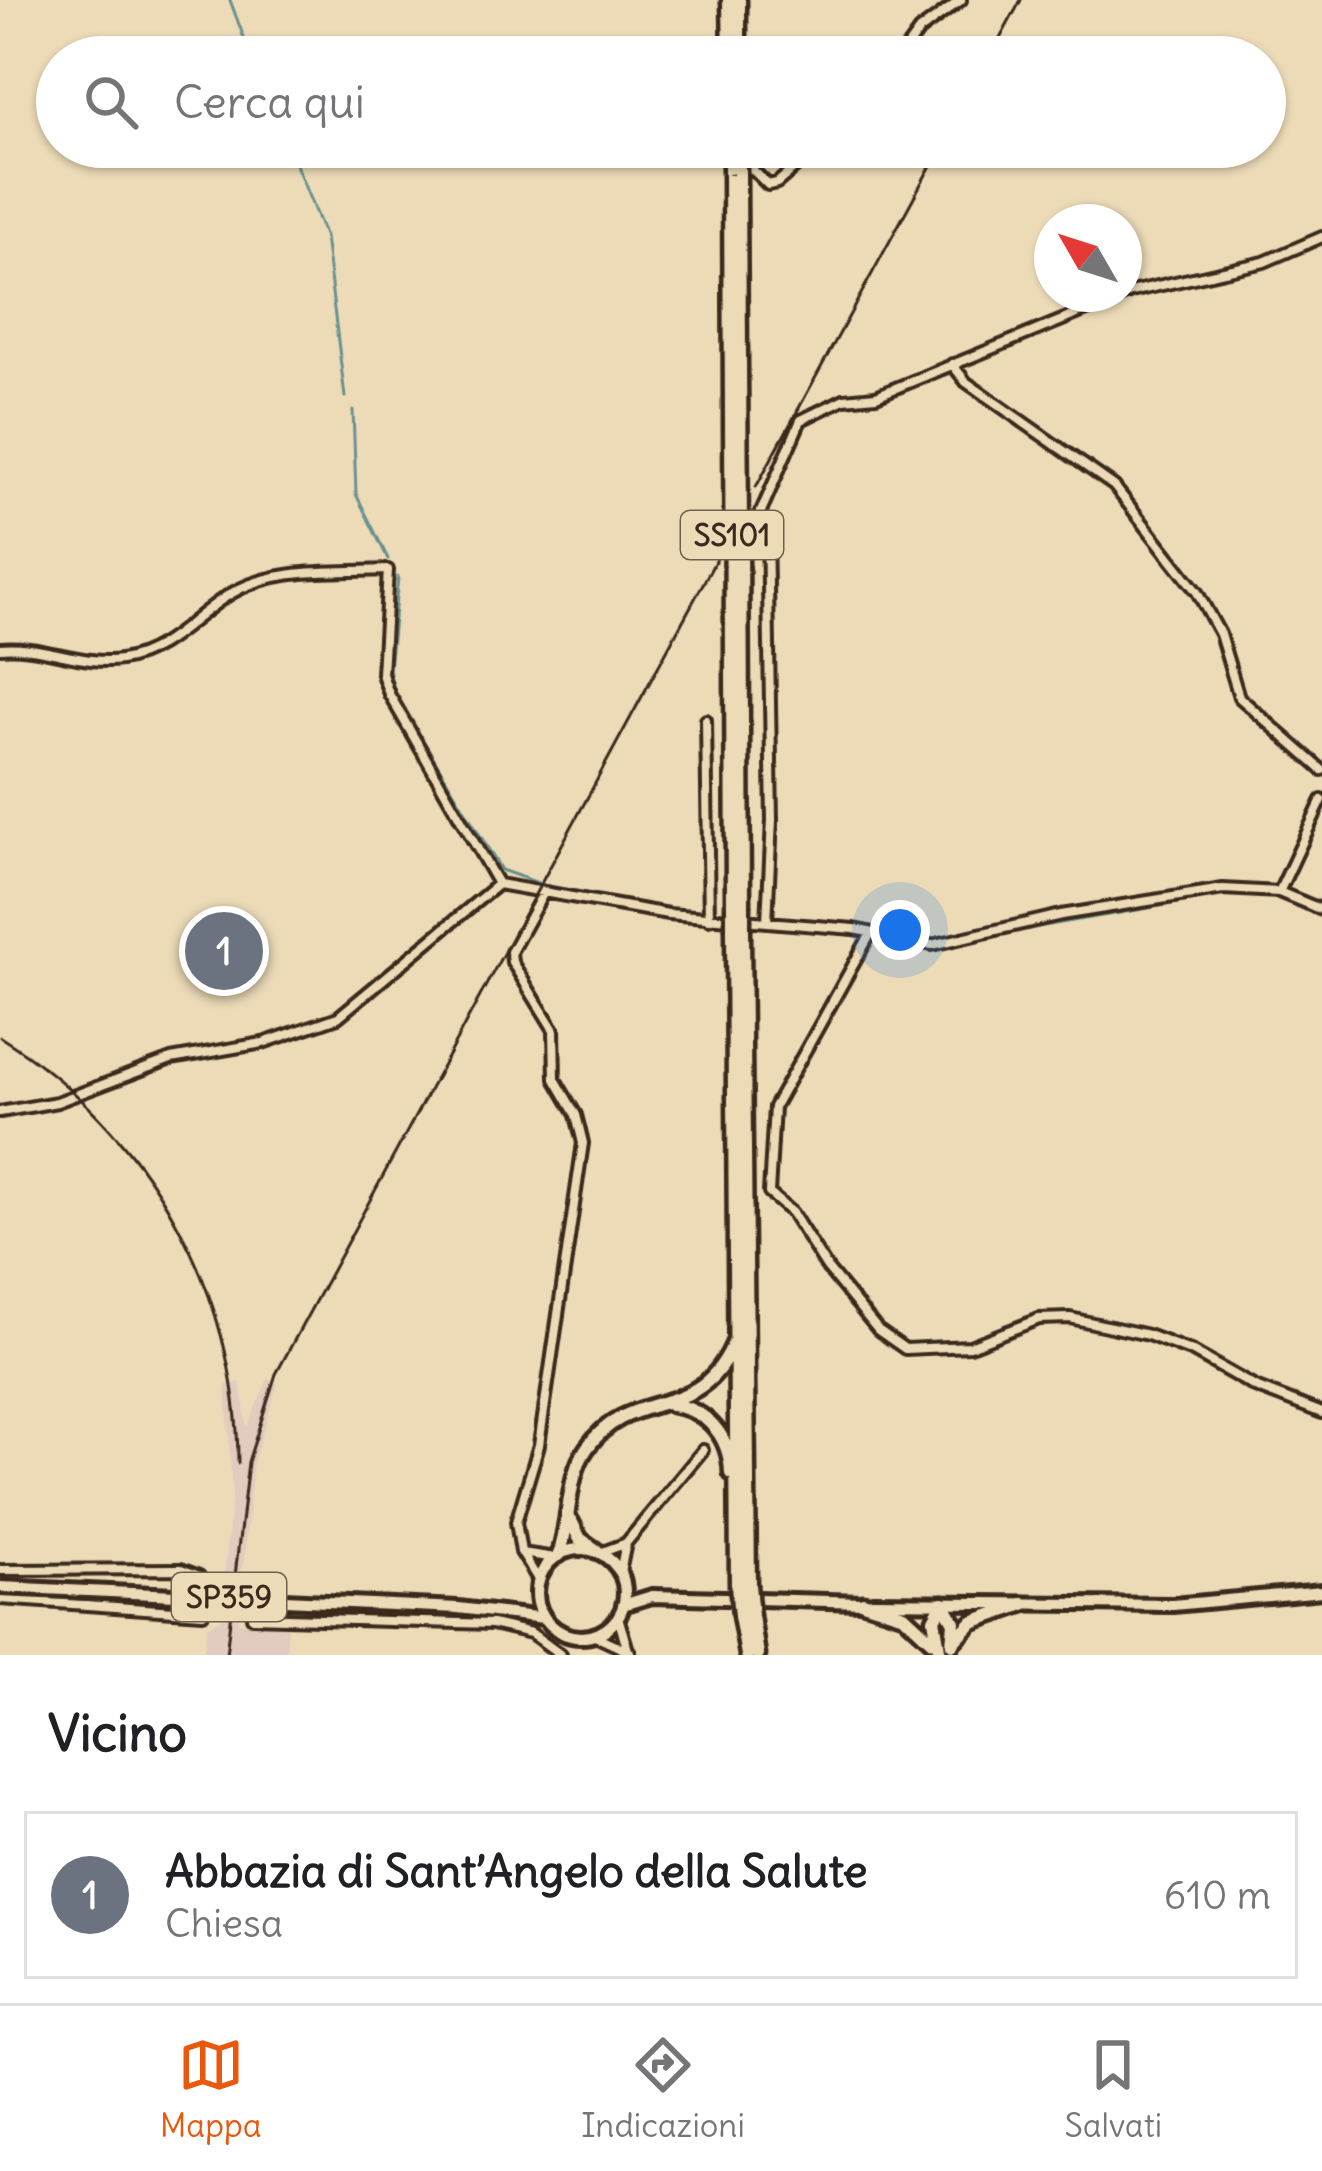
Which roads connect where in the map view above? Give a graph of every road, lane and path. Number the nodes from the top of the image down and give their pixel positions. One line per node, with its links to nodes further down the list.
1 (729, 0): 4 (highway)
2 (739, 0): 5 (highway)
3 (962, 0): 6 (street)
4 (732, 36)
5 (736, 36)
6 (915, 36)
7 (735, 168): 22 (highway, SS101, bridge)
8 (752, 168): 9 (street)
9 (795, 168)
10 (1322, 237): 11 (street)
11 (952, 364): 14 (street); 21 (street)
12 (0, 648): 16 (street)
13 (706, 720): 20 (street)
14 (1322, 770)
15 (1322, 800): 18 (street)
16 (498, 884): 17 (street); 24 (street)
17 (544, 892): 20 (street); 32 (street)
18 (1279, 892): 19 (street); 23 (street)
19 (1322, 910)
20 (710, 919): 21 (street)
21 (767, 922): 23 (street)
22 (738, 930): 25 (highway, SS101); 38 (highway, SS101)
23 (869, 938): 27 (street)
24 (0, 1112)
25 (739, 1331): 26 (highway); 30 (highway, SS101)
26 (653, 1405): 29 (highway); 30 (highway)
27 (1322, 1413)
28 (703, 1450): 31 (street)
29 (570, 1520): 33 (highway); 34 (highway)
30 (738, 1521): 38 (highway, SS101)
31 (626, 1543): 33 (street); 36 (street)
32 (521, 1552): 34 (street); 37 (street)
33 (599, 1552): 34 (main road); 36 (main road)
34 (557, 1556): 37 (main road)
35 (0, 1570): 42 (street)
36 (622, 1576): 41 (main road); 47 (main road)
37 (538, 1584): 46 (main road); 50 (main road)
38 (743, 1585): 48 (highway, SS101, bridge)
39 (0, 1587): 46 (main road, SP359, bridge)
40 (1322, 1591): 45 (main road)
41 (652, 1596): 43 (main road); 47 (main road)
42 (0, 1599)
43 (863, 1602): 44 (main road); 52 (highway)
44 (943, 1603): 45 (main road); 52 (highway)
45 (1024, 1604): 52 (highway)
46 (508, 1610): 50 (main road, SP359)
47 (621, 1611): 51 (main road); 53 (street)
48 (746, 1616): 55 (highway, SS101); 56 (highway, SS101)
49 (252, 1617): 54 (street)
50 (545, 1618): 51 (main road)
51 (593, 1635): 53 (street)
52 (943, 1650)
53 (630, 1654)
54 (561, 1655)
55 (747, 1655)
56 (758, 1655)

